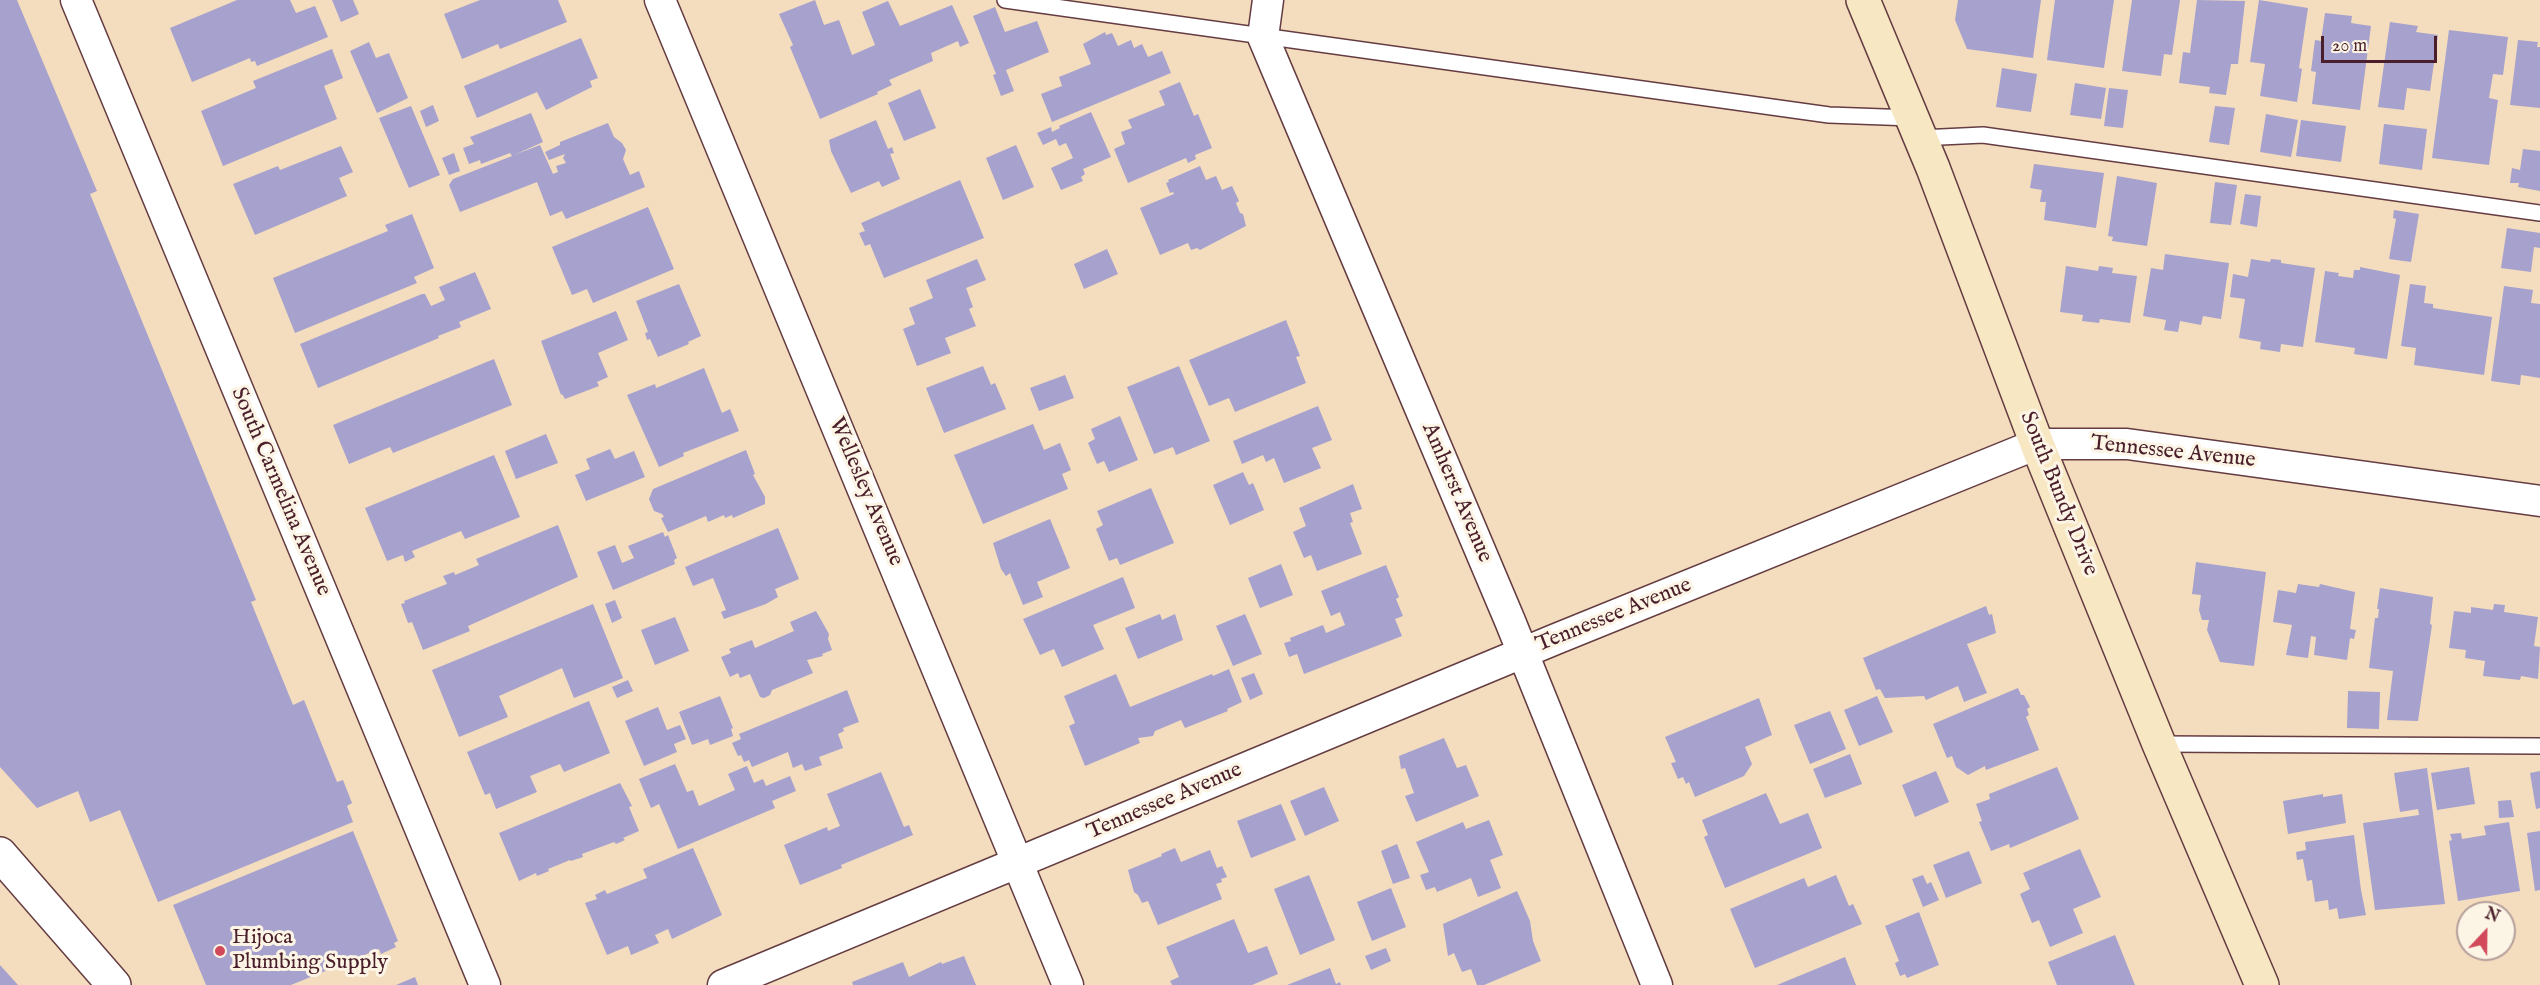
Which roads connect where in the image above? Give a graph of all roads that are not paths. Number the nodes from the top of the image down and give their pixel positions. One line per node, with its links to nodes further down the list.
1 (76, 0): 17 (street, South Carmelina Avenue)
2 (660, 0): 15 (street, Wellesley Avenue)
3 (1005, 0): 6 (lane)
4 (1268, 0): 6 (street)
5 (1863, 0): 7 (main road, South Bundy Drive)
6 (1263, 36): 7 (lane); 11 (street, Amherst Avenue)
7 (1916, 128): 8 (lane); 9 (main road, South Bundy Drive)
8 (2540, 213)
9 (2037, 444): 10 (street, Tennessee Avenue); 11 (street, Tennessee Avenue); 12 (main road, South Bundy Drive)
10 (2540, 501)
11 (1524, 653): 15 (street, Tennessee Avenue); 20 (street, Amherst Avenue)
12 (2159, 744): 13 (lane); 21 (main road, South Bundy Drive)
13 (2540, 746)
14 (0, 854): 16 (street)
15 (1019, 863): 18 (street, Tennessee Avenue); 19 (street, Wellesley Avenue)
16 (114, 985)
17 (485, 985)
18 (723, 985)
19 (1068, 985)
20 (1657, 985)
21 (2262, 985)

